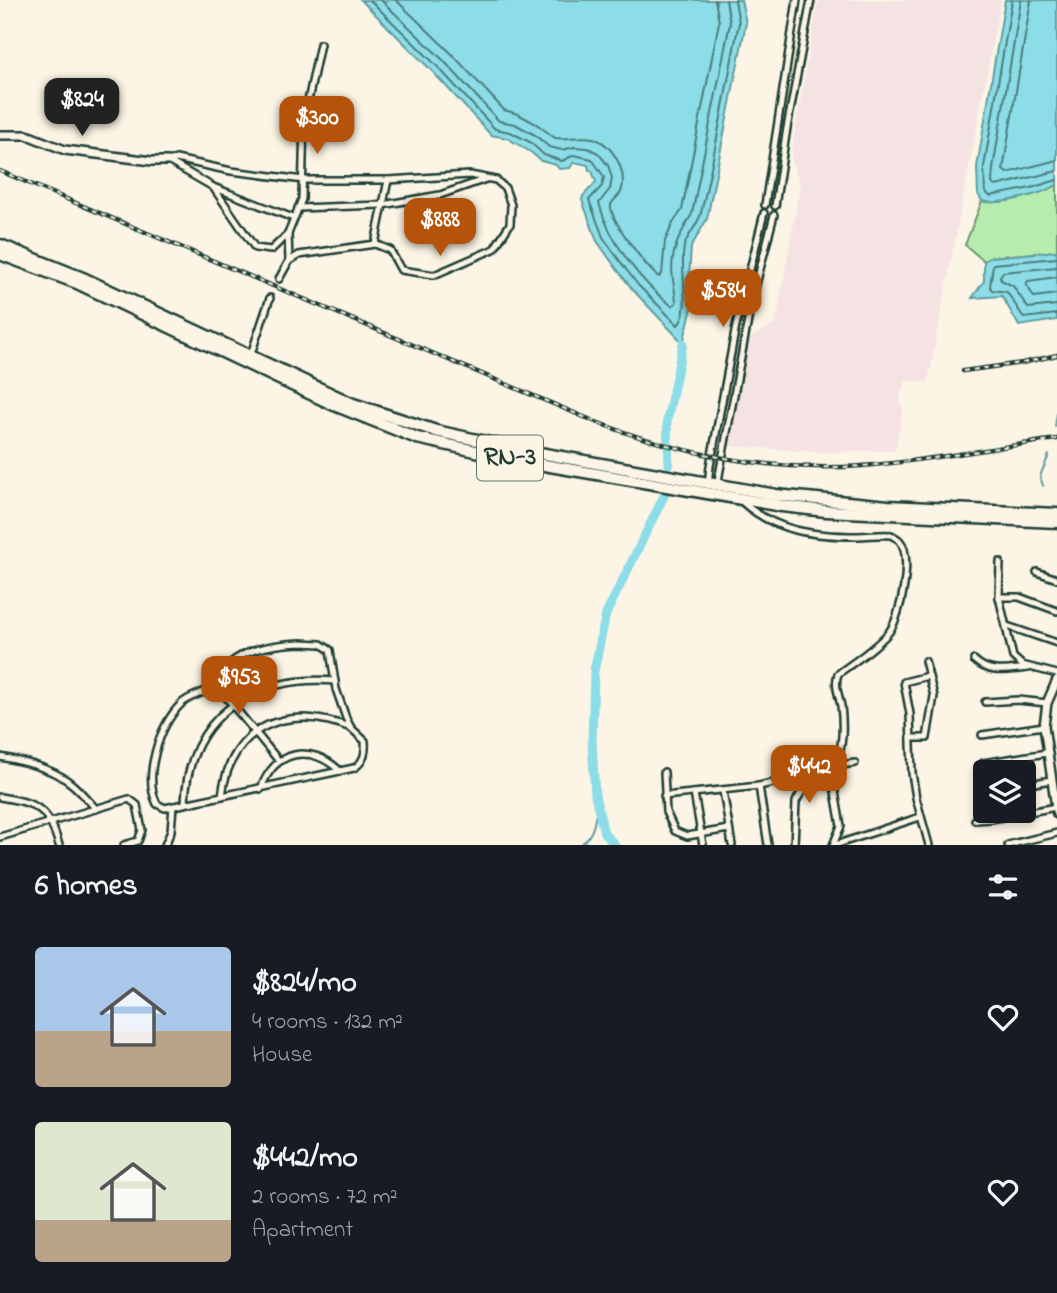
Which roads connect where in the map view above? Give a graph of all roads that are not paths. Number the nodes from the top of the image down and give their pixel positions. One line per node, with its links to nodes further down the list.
1 (797, 0): 11 (street)
2 (811, 0): 12 (street)
3 (320, 44): 7 (street)
4 (0, 135): 5 (street)
5 (168, 161): 7 (street); 9 (street)
6 (489, 178): 8 (street); 10 (street); 18 (street)
7 (304, 180): 8 (street); 13 (street)
8 (388, 180): 10 (street)
9 (213, 187): 16 (street); 17 (street)
10 (382, 205): 13 (street); 18 (street)
11 (765, 205)
12 (775, 206)
13 (298, 208): 16 (street)
14 (764, 213): 24 (street)
15 (774, 215): 25 (street)
16 (293, 218): 17 (street)
17 (288, 234): 21 (street)
18 (375, 244): 21 (street)
19 (0, 245): 26 (highway, RN-3)
20 (0, 254): 26 (highway, RN-3)
21 (289, 261): 22 (street)
22 (279, 279)
23 (270, 298): 26 (street)
24 (742, 302): 25 (street); 27 (street)
25 (751, 304): 28 (street)
26 (250, 359): 31 (highway, RN-3); 32 (highway, RN-3)
27 (730, 362): 28 (street); 29 (street)
28 (740, 365): 30 (street)
29 (720, 410): 30 (street); 31 (street)
30 (731, 412): 31 (street)
31 (713, 483): 32 (street); 32 (street); 34 (highway, RN-3)
32 (712, 495): 33 (highway, RN-3)
33 (739, 499): 34 (highway, RN-3); 65 (street)
34 (955, 514): 35 (highway, RN-3); 36 (highway, RN-3)
35 (1057, 514)
36 (1057, 522)
37 (1000, 562): 40 (street)
38 (1037, 572): 39 (street)
39 (1057, 579)
40 (999, 597): 41 (street); 42 (street)
41 (1057, 611)
42 (1007, 625): 43 (street); 46 (street)
43 (1057, 643)
44 (974, 660): 46 (street)
45 (925, 661): 48 (street)
46 (1031, 668): 47 (street)
47 (1057, 674)
48 (929, 676): 59 (street); 59 (street)
49 (1057, 680): 53 (street)
50 (335, 681): 51 (street); 54 (street); 56 (street)
51 (216, 685): 54 (street); 78 (street)
52 (985, 702): 53 (street)
53 (1047, 703): 55 (street)
54 (231, 705): 57 (street); 77 (street)
55 (1044, 726): 58 (street); 60 (street)
56 (351, 728): 57 (street); 66 (street)
57 (255, 734): 63 (street); 74 (street)
58 (982, 735)
59 (912, 738): 82 (street)
60 (1047, 753): 62 (street); 68 (street)
61 (0, 757): 79 (street)
62 (1002, 760)
63 (279, 761): 66 (street); 71 (street)
64 (855, 764): 65 (street)
65 (832, 769): 70 (street); 94 (street); 95 (street)
66 (340, 771): 71 (street)
67 (664, 772): 75 (street)
68 (1054, 783): 69 (street); 80 (street)
69 (1036, 784)
70 (759, 786): 72 (street); 93 (street)
71 (261, 789): 74 (street)
72 (723, 792): 73 (street); 84 (street)
73 (694, 793): 75 (street); 86 (street)
74 (222, 796): 77 (street)
75 (664, 796): 86 (street)
76 (0, 797): 83 (street)
77 (186, 804): 78 (street)
78 (173, 806): 90 (street)
79 (96, 809): 83 (street); 89 (street)
80 (1056, 811): 81 (street)
81 (1036, 814)
82 (920, 817): 95 (street); 96 (street)
83 (52, 822): 87 (street); 88 (street)
84 (729, 829): 86 (street); 92 (street)
85 (1057, 833): 97 (street)
86 (701, 835): 91 (street)
87 (0, 837)
88 (59, 845)
89 (124, 845)
90 (165, 845)
91 (702, 845)
92 (732, 845)
93 (768, 845)
94 (794, 845)
95 (834, 845)
96 (929, 845)
97 (1008, 845)

